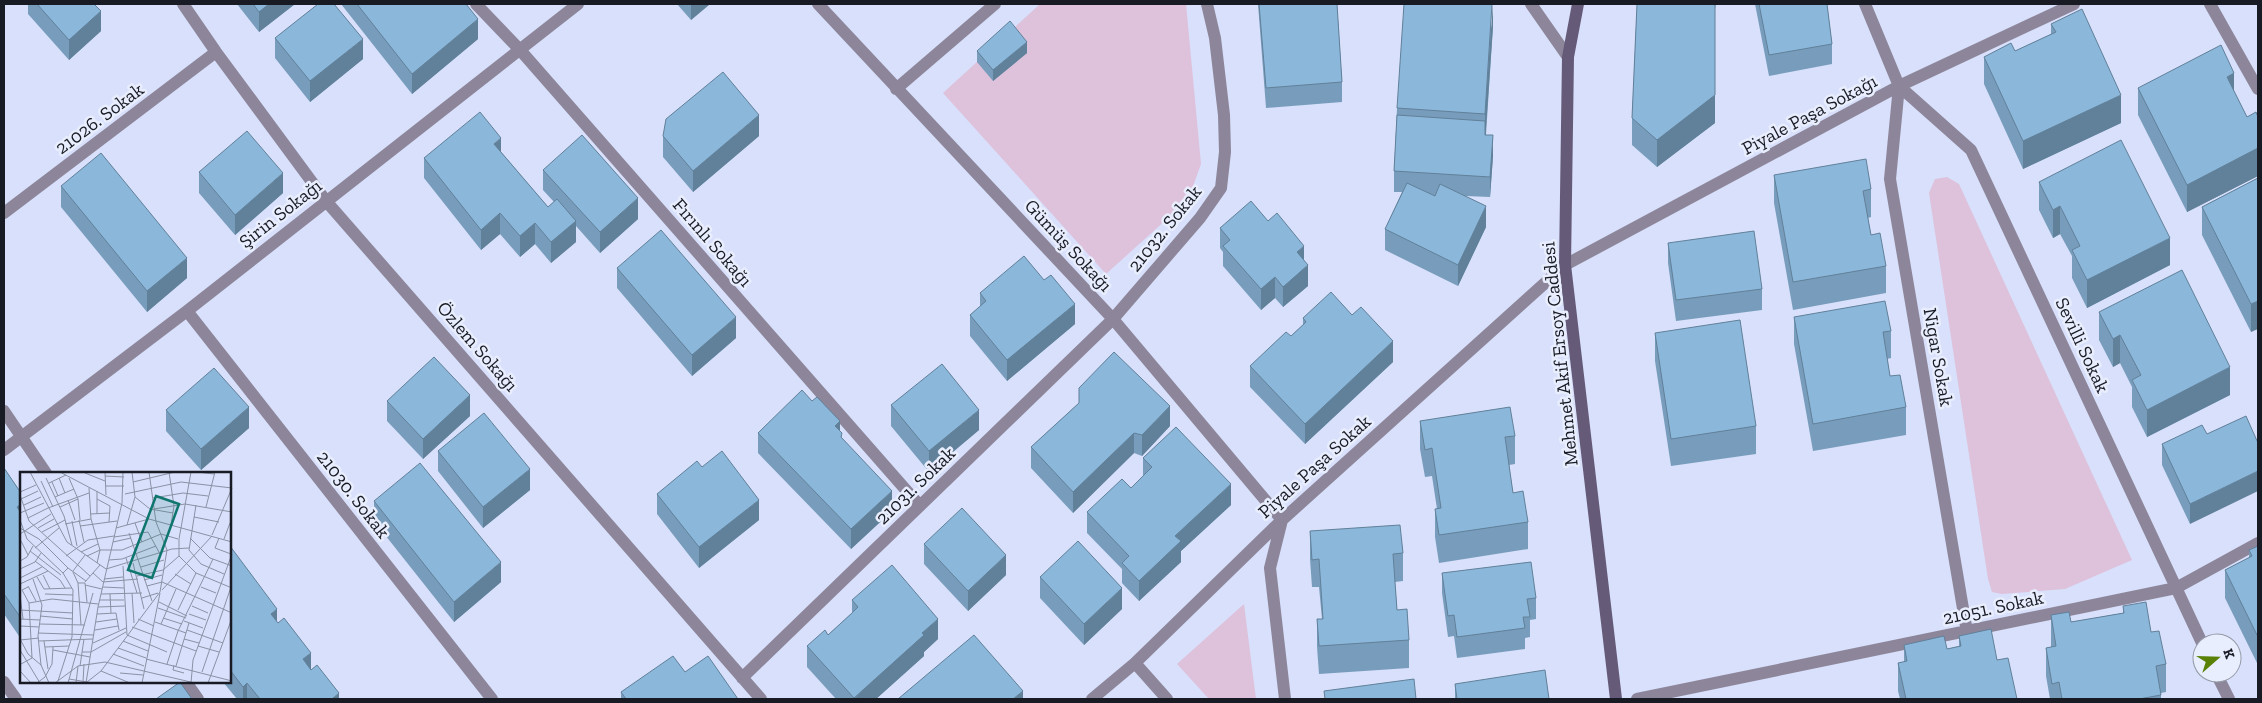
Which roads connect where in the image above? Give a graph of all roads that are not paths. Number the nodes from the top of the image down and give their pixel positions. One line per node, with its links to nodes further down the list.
1 (183, 4): 13 (street, Özlem Sokağı)
2 (476, 4): 12 (street, Fırınlı Sokağı)
3 (578, 4): 12 (street, Şirin Sokağı)
4 (818, 4): 16 (street, Gümüş Sokağı)
5 (995, 4): 16 (street)
6 (1207, 4): 22 (street, 21032. Sokak)
7 (1531, 4): 14 (street)
8 (1578, 4): 14 (main road, Mehmet Akif Ersoy Caddesi)
9 (1866, 4): 15 (street)
10 (2074, 4): 15 (street, Piyale Paşa Sokağı)
11 (2210, 4): 17 (street)
12 (520, 51): 18 (street, Şirin Sokağı); 27 (street, Fırınlı Sokağı)
13 (216, 52): 18 (street, Özlem Sokağı); 19 (street, 21026. Sokak)
14 (1568, 57): 20 (main road, Mehmet Akif Ersoy Caddesi)
15 (1899, 86): 20 (street, Piyale Paşa Sokağı); 30 (street, Sevilli Sokak); 31 (street, Nigar Sokak)
16 (896, 89): 22 (street, Gümüş Sokağı)
17 (2258, 90)
18 (326, 200): 21 (street, Şirin Sokağı); 34 (street, Özlem Sokağı)
19 (4, 213)
20 (1565, 265): 28 (street, Piyale Paşa Sokak); 45 (main road, Mehmet Akif Ersoy Caddesi)
21 (187, 311): 24 (street, Şirin Sokağı); 40 (street, 21030. Sokak)
22 (1113, 319): 27 (street, 21031. Sokak); 28 (street, Gümüş Sokağı)
23 (4, 411): 24 (street)
24 (22, 438): 25 (street, Şirin Sokağı); 26 (street)
25 (4, 450)
26 (45, 472)
27 (920, 506): 34 (street, 21031. Sokak)
28 (1282, 520): 33 (street, Piyale Paşa Sokak); 44 (street)
29 (2258, 543): 30 (street, 21051. Sokak)
30 (2176, 588): 31 (street, 21051. Sokak); 32 (street, Sevilli Sokak)
31 (1967, 632): 46 (street, 21051. Sokak)
32 (2197, 633)
33 (1136, 662): 42 (street, Piyale Paşa Sokak); 43 (street)
34 (742, 678): 41 (street, Özlem Sokağı)
35 (4, 682): 38 (street)
36 (187, 683): 39 (street)
37 (2221, 683): 47 (street)
38 (16, 699)
39 (198, 699)
40 (492, 699)
41 (761, 699)
42 (1092, 699)
43 (1167, 699)
44 (1285, 699)
45 (1616, 699)
46 (1637, 699)
47 (2228, 699)

